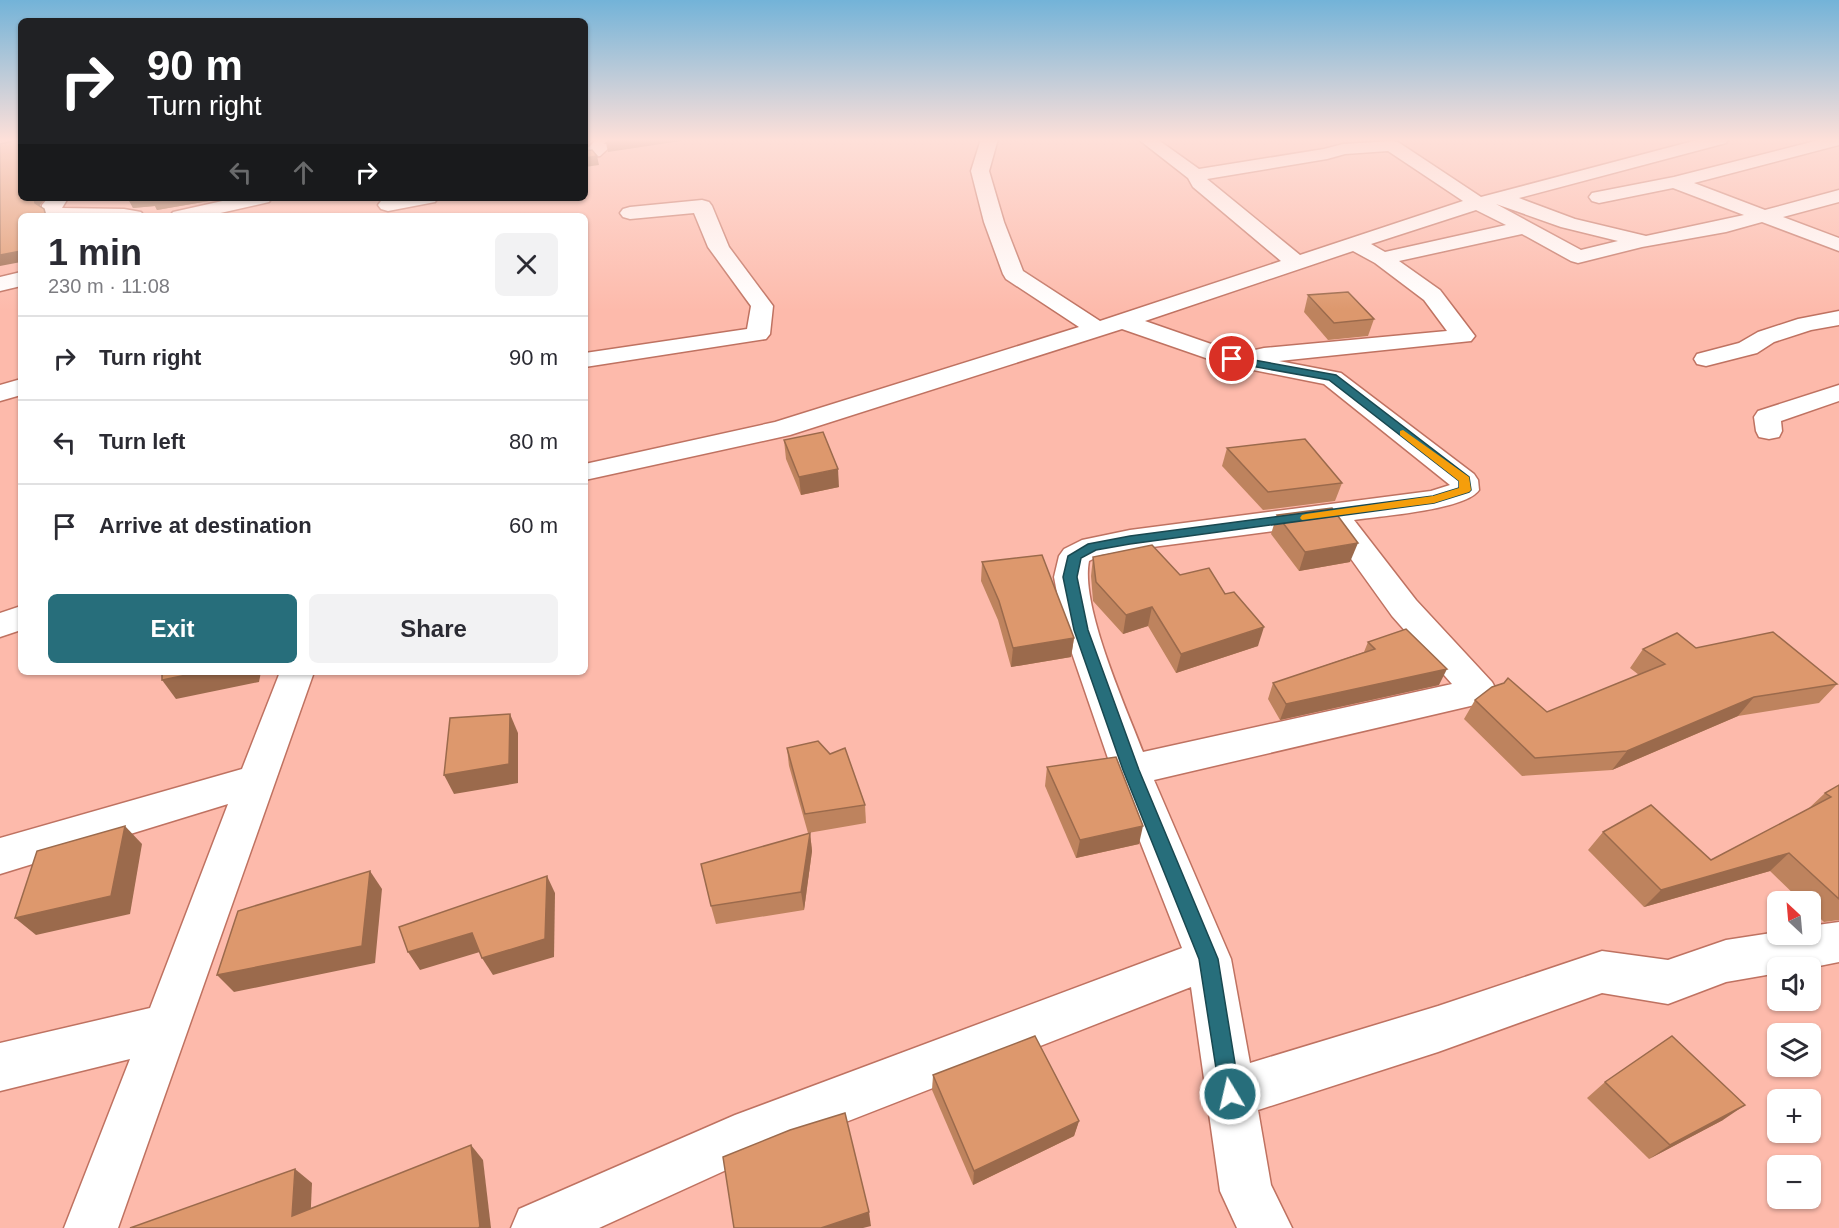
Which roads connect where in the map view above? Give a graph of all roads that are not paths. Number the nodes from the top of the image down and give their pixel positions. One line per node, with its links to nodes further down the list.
1 (987, 196): 27 (street)
2 (1216, 196): 23 (street)
3 (1481, 196): 9 (street)
4 (1502, 196): 9 (street)
5 (1603, 196): 8 (street)
6 (1713, 196): 17 (street)
7 (1838, 196): 17 (street)
8 (1599, 197)
9 (1488, 200): 18 (street); 19 (street); 20 (street)
10 (55, 201): 14 (street)
11 (248, 201): 15 (street)
12 (413, 201): 13 (street)
13 (387, 206)
14 (57, 213)
15 (194, 213)
16 (630, 213): 30 (street)
17 (1765, 216): 19 (street); 21 (street)
18 (1525, 227): 19 (street); 22 (street)
19 (1646, 242)
20 (1353, 243): 22 (street); 23 (street)
21 (1839, 245)
22 (1382, 259): 28 (street)
23 (1296, 262): 27 (street)
24 (18, 280): 25 (street)
25 (0, 284)
26 (1839, 318): 29 (street)
27 (1110, 325): 28 (street); 35 (street)
28 (1232, 359): 36 (street)
29 (1706, 359)
30 (588, 360)
31 (18, 388): 32 (street)
32 (0, 393)
33 (1839, 393): 34 (street)
34 (1769, 431)
35 (588, 471)
36 (1334, 514): 40 (street); 40 (street)
37 (18, 619): 38 (street)
38 (0, 625)
39 (296, 675): 41 (street)
40 (1131, 770): 44 (street)
41 (257, 780): 42 (street); 45 (street)
42 (0, 856)
43 (1839, 942): 47 (street)
44 (1209, 959): 47 (street); 49 (street)
45 (165, 1026): 46 (street); 48 (street)
46 (0, 1067)
47 (1230, 1094): 50 (street)
48 (91, 1228)
49 (538, 1228)
50 (1265, 1228)

